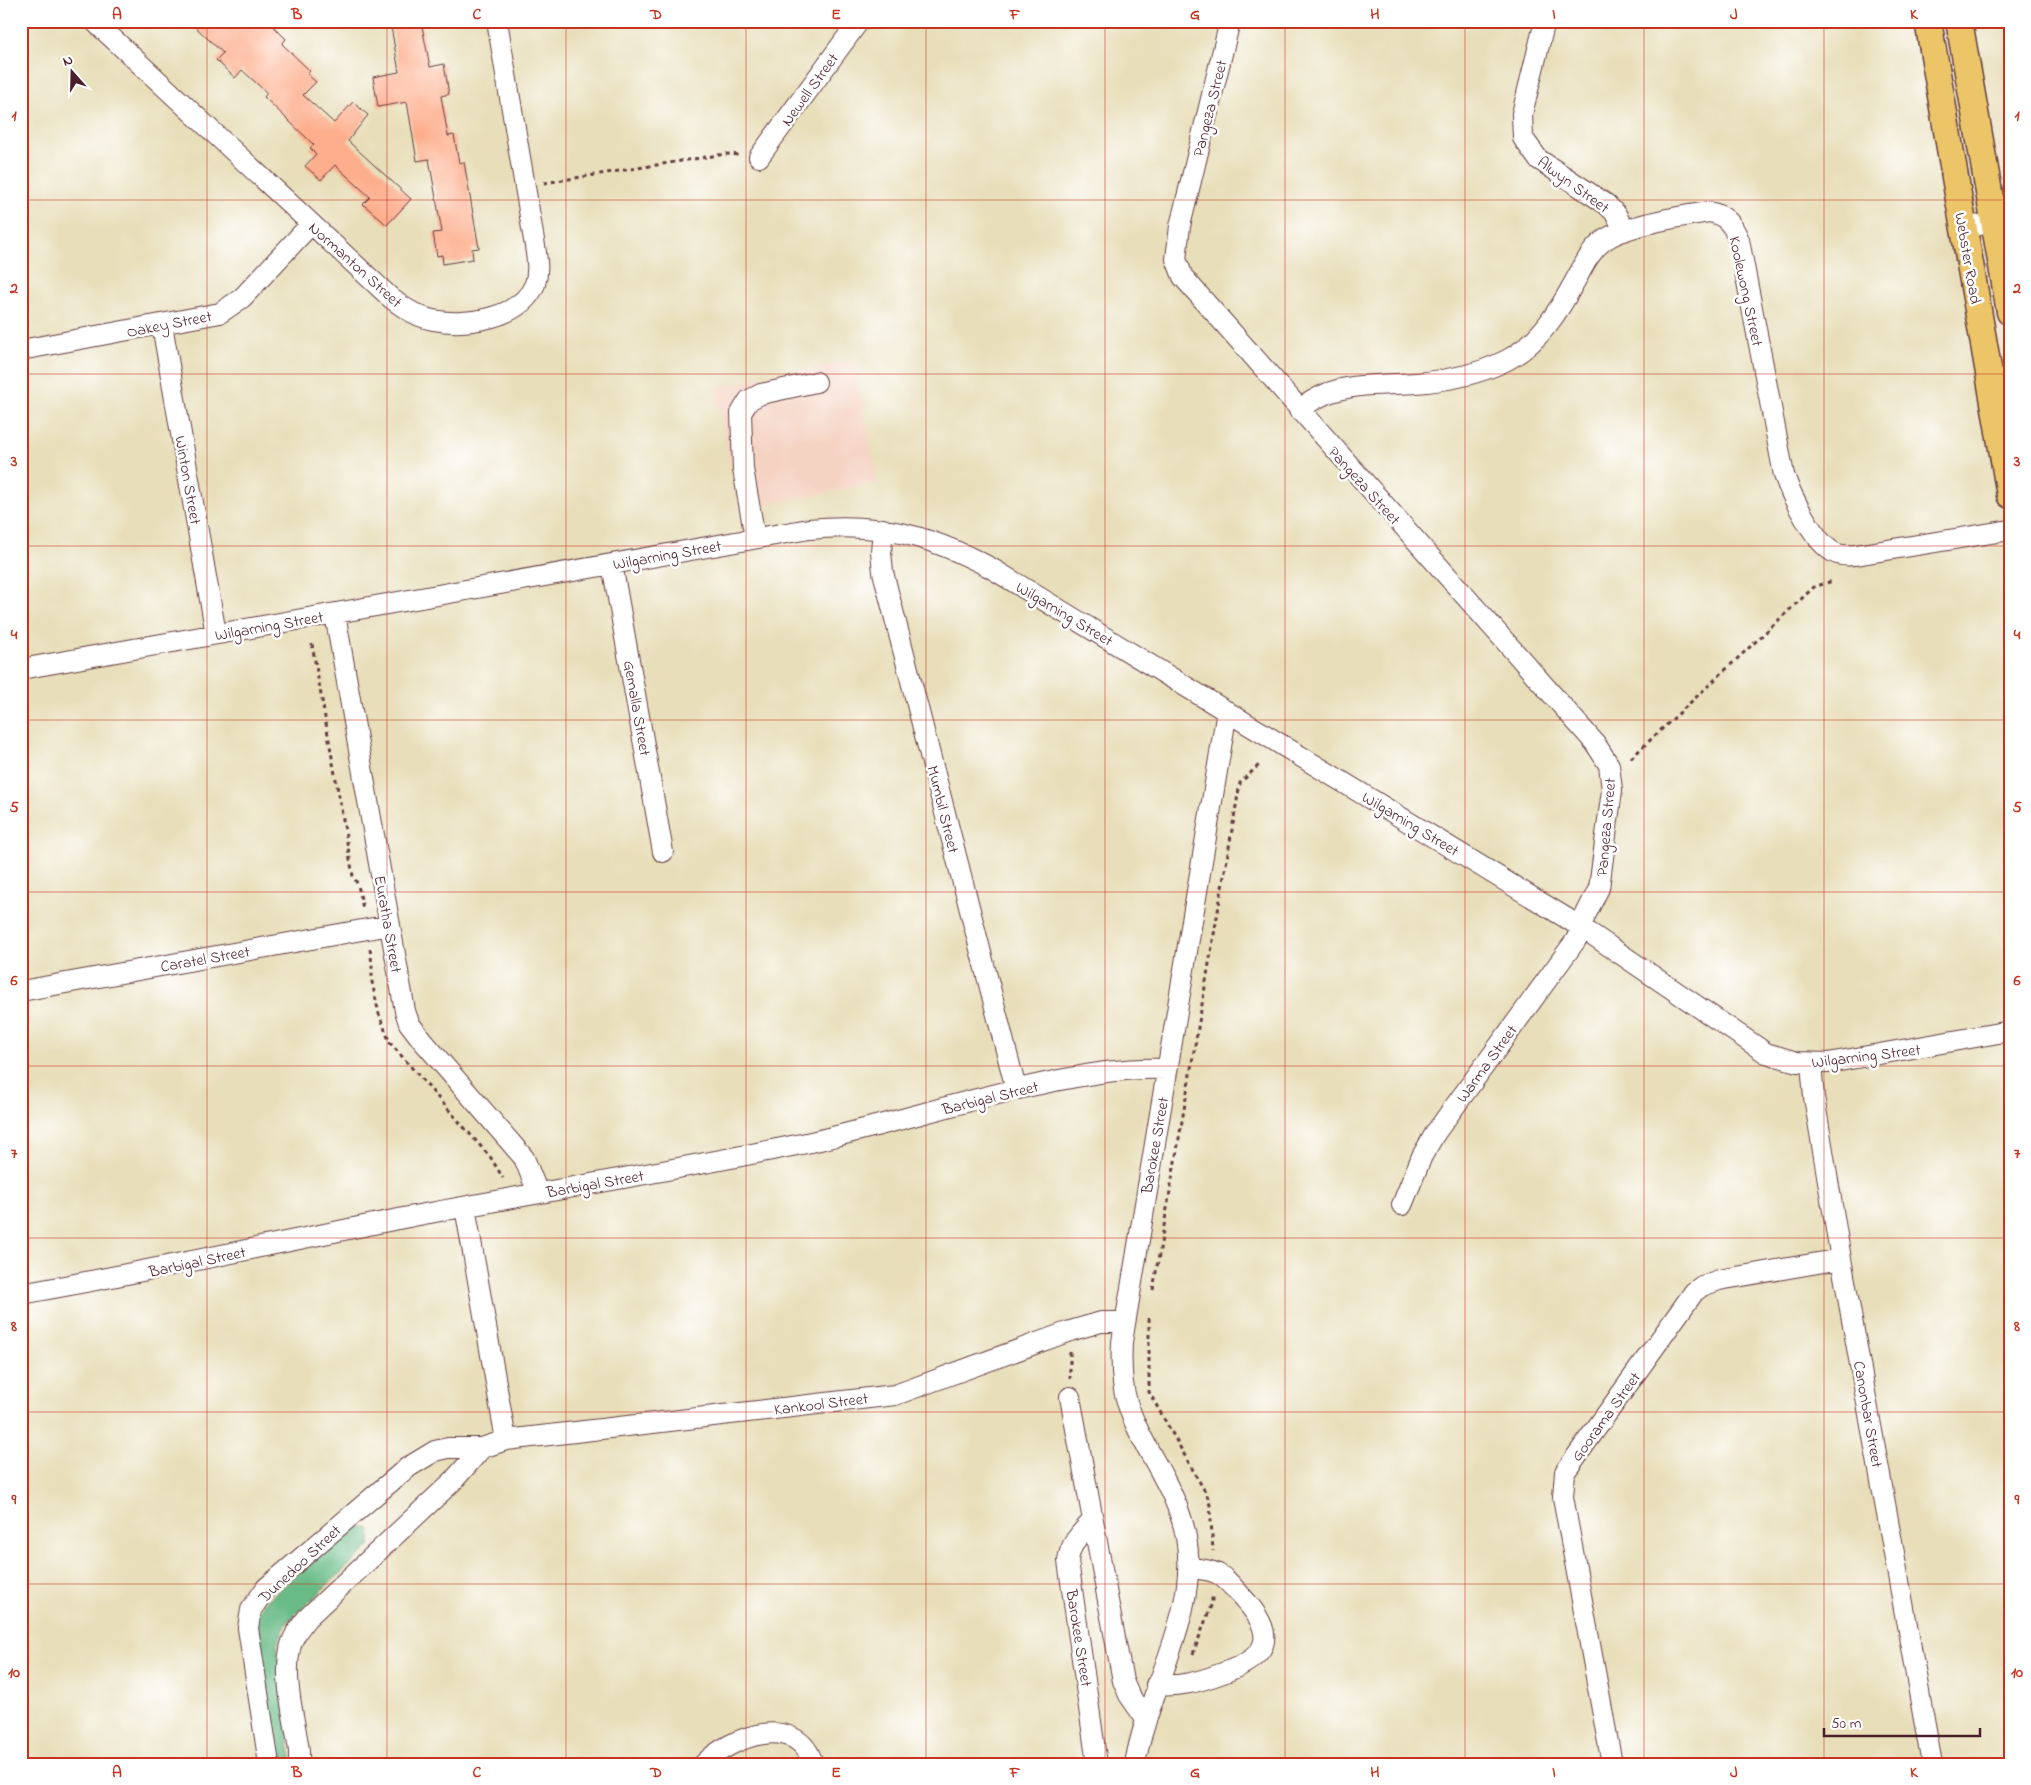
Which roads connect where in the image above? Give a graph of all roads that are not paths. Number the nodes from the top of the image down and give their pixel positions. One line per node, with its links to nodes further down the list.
1 (94, 21): 10 (street, Normanton Street)
2 (497, 21): 10 (street, Normanton Street)
3 (859, 21): 8 (street, Newell Street)
4 (1230, 21): 17 (street, Pangeza Street)
5 (1545, 21): 12 (street, Alwyn Street)
6 (1928, 21): 11 (main road, Webster Road)
7 (1959, 21): 9 (main road, Webster Road)
8 (759, 157)
9 (2002, 220): 11 (street); 13 (main road, Webster Road)
10 (311, 224): 14 (street, Oakey Street)
11 (1964, 228): 18 (main road, Webster Road)
12 (1624, 231): 17 (street, Koolewong Street); 20 (street, Koolewong Street)
13 (2010, 312)
14 (162, 325): 15 (street, Oakey Street); 24 (street, Winton Street)
15 (21, 350)
16 (816, 382): 21 (street)
17 (1299, 410): 29 (street, Pangeza Street)
18 (2010, 495)
19 (883, 529): 21 (street, Wilgarning Street); 26 (street, Wilgarning Street); 34 (street, Mumbil Street)
20 (2010, 530)
21 (755, 538): 22 (street, Wilgarning Street)
22 (612, 564): 23 (street, Wilgarning Street); 27 (street, Gemalla Street)
23 (335, 614): 24 (street, Wilgarning Street); 28 (street, Euratha Street)
24 (216, 634): 25 (street, Wilgarning Street)
25 (21, 669)
26 (1226, 711): 29 (street, Wilgarning Street); 33 (street, Barokee Street)
27 (663, 852)
28 (390, 925): 30 (street, Caratel Street); 35 (street, Euratha Street)
29 (1581, 927): 32 (street, Wilgarning Street); 36 (street, Warma Street)
30 (21, 991)
31 (2010, 1031): 32 (street, Wilgarning Street)
32 (1811, 1064): 38 (street, Canonbar Street)
33 (1167, 1070): 34 (street, Barbigal Street); 40 (street, Barokee Street)
34 (1016, 1089): 35 (street, Barbigal Street)
35 (538, 1193): 37 (street, Barbigal Street)
36 (1402, 1205)
37 (465, 1207): 39 (street, Barbigal Street); 42 (street)
38 (1841, 1259): 54 (street, Goorama Street); 55 (street, Canonbar Street)
39 (21, 1294)
40 (1124, 1322): 42 (street, Kankool Street); 45 (street, Barokee Street)
41 (1070, 1397): 44 (street, Barokee Street)
42 (506, 1440): 43 (street, Dunedoo Street)
43 (482, 1448): 48 (street, Dunedoo Street); 49 (street, Dunedoo Street)
44 (1093, 1520): 47 (street, Barokee Street); 52 (street, Barokee Street)
45 (1189, 1568): 46 (street, Barokee Street); 46 (street)
46 (1156, 1685): 47 (street, Barokee Street)
47 (1146, 1718): 53 (street, Barokee Street)
48 (269, 1764)
49 (299, 1764)
50 (704, 1764): 51 (street)
51 (813, 1764)
52 (1097, 1764)
53 (1135, 1764)
54 (1612, 1764)
55 (1932, 1764)

